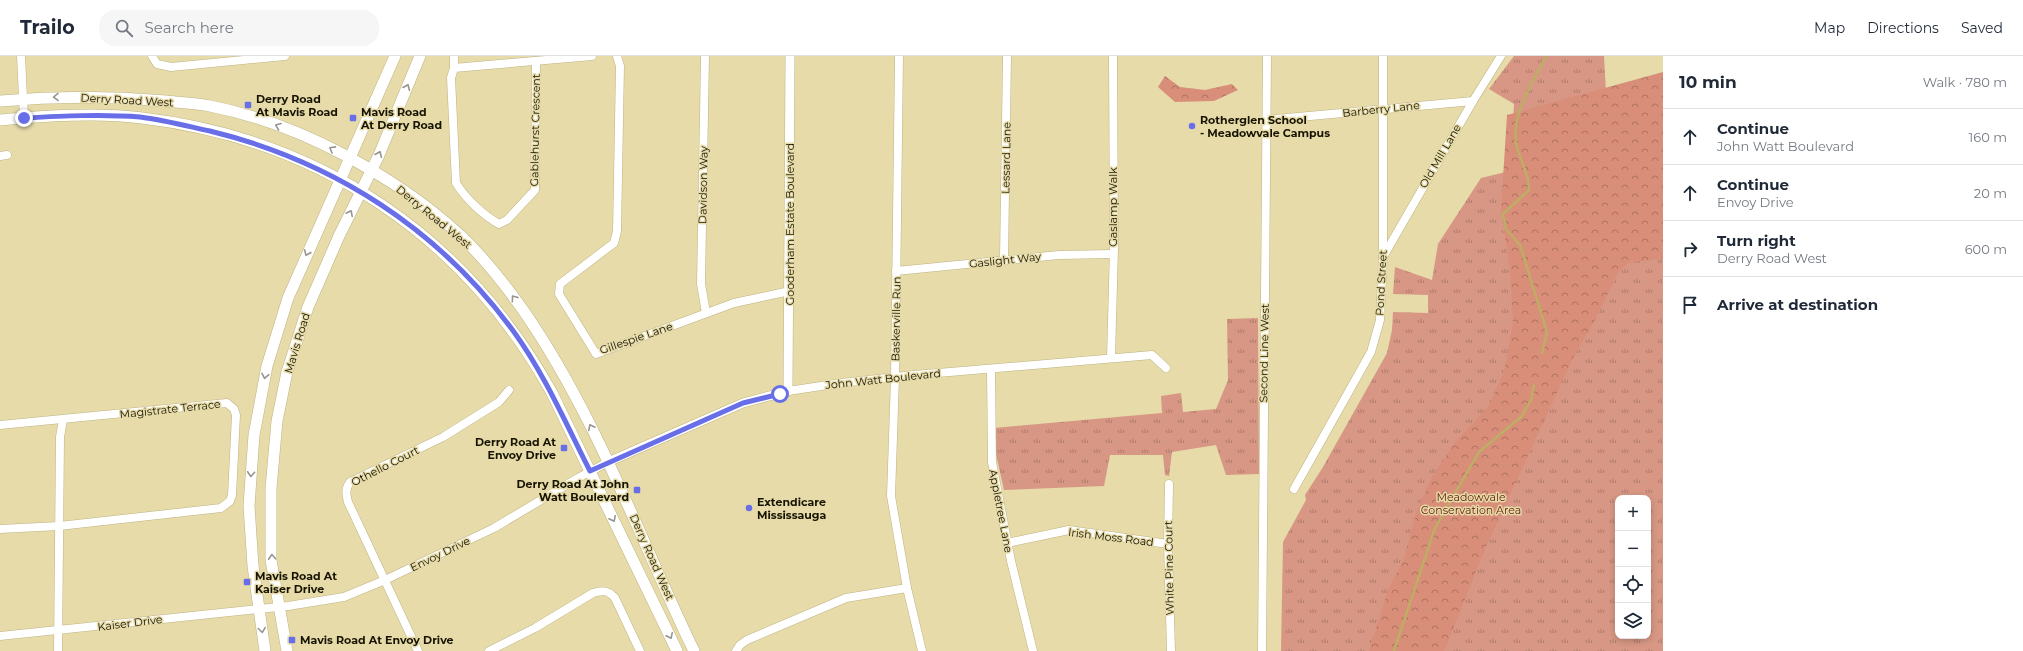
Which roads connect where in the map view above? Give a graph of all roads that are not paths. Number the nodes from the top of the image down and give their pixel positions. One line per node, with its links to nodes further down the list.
1 (21, 56): 19 (street)
2 (152, 56): 3 (street)
3 (285, 56)
4 (395, 56): 26 (main road, Mavis Road)
5 (420, 56): 27 (main road, Mavis Road, one-way to 5)
6 (454, 56): 18 (street)
7 (592, 56): 17 (street)
8 (617, 56): 35 (street, Gillespie Lane)
9 (705, 56): 35 (street, Davidson Way)
10 (790, 56): 34 (street, Gooderham Estate Boulevard)
11 (899, 56): 33 (street, Baskerville Run)
12 (1007, 56): 32 (street, Lessard Lane)
13 (1113, 56): 30 (street, Gaslamp Walk)
14 (1267, 56): 25 (street, Second Line West)
15 (1383, 56): 22 (street, Pond Street)
16 (1501, 56): 21 (street, Old Mill Lane)
17 (536, 61): 18 (street); 18 (street, Gablehurst Crescent)
18 (454, 68)
19 (23, 99): 20 (main road, Derry Road West); 23 (street); 26 (main road, Derry Road West, one-way to 19)
20 (0, 101)
21 (1472, 101): 22 (street, Barberry Lane); 31 (street, Old Mill Lane)
22 (1383, 109): 25 (street, Barberry Lane); 31 (street, Pond Street)
23 (24, 118): 24 (main road, Derry Road West); 28 (main road, Derry Road West)
24 (0, 120)
25 (1266, 120): 70 (street, Second Line West)
26 (349, 159): 27 (main road, Derry Road West); 28 (main road, Mavis Road)
27 (371, 171): 29 (main road, Mavis Road); 44 (main road, Derry Road West, one-way to 27)
28 (339, 179): 29 (main road, Derry Road West); 55 (main road, Mavis Road, one-way to 55)
29 (362, 191): 45 (main road, Derry Road West); 54 (main road, Mavis Road, one-way to 29)
30 (1114, 254): 32 (street, Gaslight Way); 36 (street, Gaslamp Walk)
31 (1383, 257): 47 (street, Pond Street)
32 (1004, 260): 33 (street, Gaslight Way)
33 (896, 271): 39 (street, Baskerville Run)
34 (790, 291): 35 (street, Gillespie Lane); 41 (street, Gooderham Estate Boulevard)
35 (706, 313)
36 (1111, 358): 37 (street, John Watt Boulevard); 38 (street, John Watt Boulevard)
37 (1166, 368)
38 (991, 369): 39 (street, John Watt Boulevard); 50 (street, Appletree Lane)
39 (895, 378): 41 (street, John Watt Boulevard); 53 (street, Baskerville Run)
40 (509, 390): 52 (street, Othello Court)
41 (788, 391): 44 (street, John Watt Boulevard)
42 (63, 420): 43 (street); 48 (street); 48 (street, Magistrate Terrace)
43 (0, 424)
44 (608, 462): 45 (street, Envoy Drive); 65 (main road, Derry Road West)
45 (590, 471): 52 (street, Envoy Drive); 64 (main road, Derry Road West, one-way to 64)
46 (1170, 484): 51 (street, White Pine Court)
47 (1294, 489)
48 (59, 526): 49 (street); 56 (street)
49 (0, 529)
50 (1007, 543): 51 (street, Irish Moss Road); 68 (street, Appletree Lane)
51 (1168, 544): 69 (street, White Pine Court)
52 (385, 580): 54 (street, Envoy Drive); 61 (street, Othello Court)
53 (907, 588): 66 (street); 67 (street, Baskerville Run)
54 (279, 607): 55 (street, Envoy Drive); 60 (main road, Mavis Road)
55 (259, 609): 56 (street, Kaiser Drive); 59 (main road, Mavis Road, one-way to 59)
56 (58, 631): 57 (street, Kaiser Drive); 58 (street)
57 (0, 636)
58 (58, 651)
59 (265, 651)
60 (287, 651)
61 (418, 651)
62 (489, 651): 63 (street)
63 (640, 651)
64 (677, 651)
65 (694, 651)
66 (736, 651)
67 (922, 651)
68 (1033, 651)
69 (1171, 651)
70 (1262, 651)

